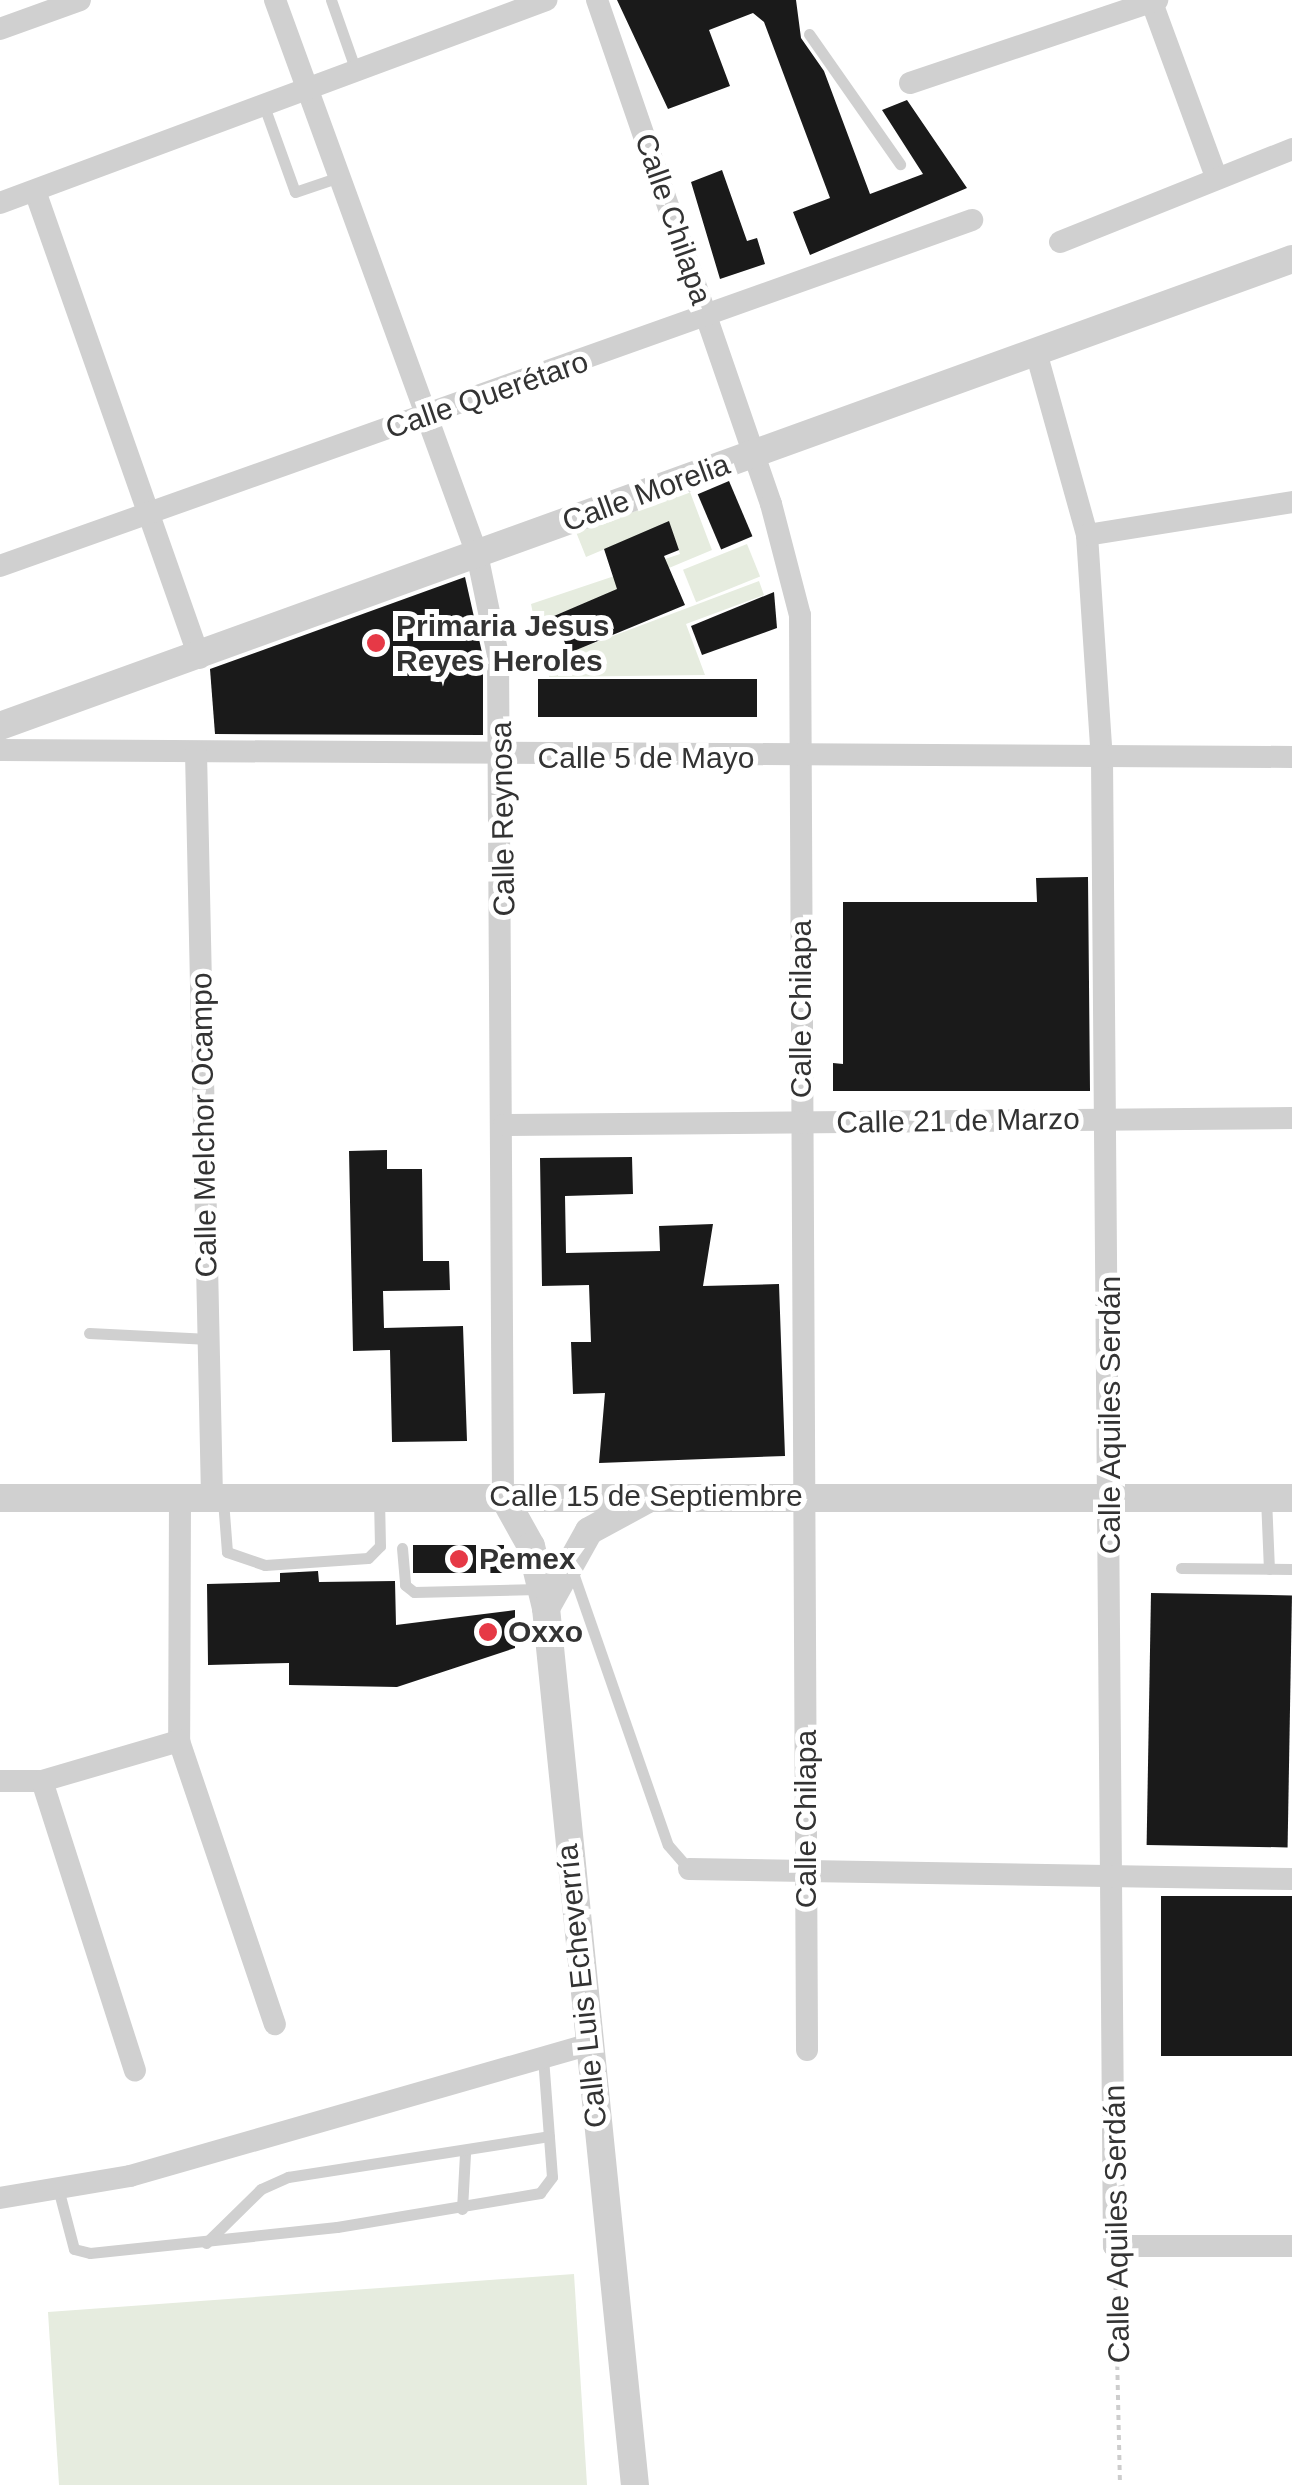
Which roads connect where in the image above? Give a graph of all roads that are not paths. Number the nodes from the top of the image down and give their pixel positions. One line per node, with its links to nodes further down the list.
1 (80, 0): 7 (street)
2 (275, 0): 11 (street, Calle Reynosa)
3 (331, 0): 9 (lane)
4 (546, 0): 9 (street)
5 (598, 0): 22 (street, Calle Chilapa)
6 (1153, 1): 10 (street); 15 (street)
7 (0, 29)
8 (810, 34): 14 (lane)
9 (356, 71): 11 (street)
10 (910, 83)
11 (307, 90): 12 (street); 16 (street, Calle Reynosa)
12 (264, 106): 16 (lane); 17 (street)
13 (1292, 148): 15 (street)
14 (900, 164)
15 (1216, 176): 20 (street)
16 (339, 177): 24 (street, Calle Reynosa)
17 (35, 191): 18 (street); 27 (street)
18 (0, 203)
19 (972, 220): 22 (street, Calle Querétaro)
20 (1060, 242)
21 (1292, 259): 23 (street, Calle Morelia)
22 (707, 318): 24 (street, Calle Querétaro); 25 (street, Calle Chilapa)
23 (1036, 352): 25 (street, Calle Morelia); 28 (street, Calle Aquiles Serdán)
24 (428, 416): 27 (street, Calle Querétaro); 29 (street, Calle Reynosa)
25 (752, 455): 29 (street, Calle Morelia); 38 (street, Calle Chilapa)
26 (1292, 502): 28 (street)
27 (149, 514): 30 (street, Calle Querétaro); 31 (street)
28 (1087, 536): 37 (street, Calle Aquiles Serdán)
29 (478, 554): 31 (street, Calle Morelia); 35 (street, Calle Reynosa)
30 (0, 566)
31 (198, 658): 32 (street, Calle Morelia)
32 (0, 726)
33 (0, 750): 34 (street, Calle 5 de Mayo)
34 (196, 752): 35 (street, Calle 5 de Mayo); 44 (street, Calle Melchor Ocampo)
35 (505, 757): 38 (street, Calle 5 de Mayo); 42 (street, Calle Reynosa)
36 (1292, 757): 37 (street, Calle 5 de Mayo)
37 (1102, 758): 38 (street, Calle 5 de Mayo); 40 (street, Calle Aquiles Serdán)
38 (802, 759): 41 (street, Calle Chilapa)
39 (1292, 1118): 40 (street, Calle 21 de Marzo)
40 (1110, 1119): 41 (street, Calle 21 de Marzo); 51 (street, Calle Aquiles Serdán)
41 (801, 1122): 42 (street, Calle 21 de Marzo); 48 (street, Calle Chilapa)
42 (504, 1125): 46 (street, Calle Reynosa)
43 (89, 1333): 44 (lane)
44 (209, 1338): 50 (street, Calle Melchor Ocampo)
45 (379, 1496): 46 (street, Calle 15 de Septiembre); 50 (street, Calle 15 de Septiembre); 50 (lane)
46 (502, 1496): 47 (street, Calle 15 de Septiembre); 59 (street, Calle Luis Echeverría)
47 (656, 1496): 48 (street, Calle 15 de Septiembre); 55 (street)
48 (807, 1496): 51 (street, Calle 15 de Septiembre); 64 (street, Calle Chilapa)
49 (180, 1497): 50 (street, Calle 15 de Septiembre); 52 (street, Calle 15 de Septiembre); 60 (street)
50 (218, 1497)
51 (1108, 1497): 53 (street, Calle 15 de Septiembre); 65 (street, Calle Aquiles Serdán)
52 (0, 1498)
53 (1279, 1498): 57 (lane)
54 (402, 1548): 59 (lane)
55 (569, 1561): 59 (street); 63 (lane)
56 (1181, 1568): 57 (lane)
57 (1269, 1568): 58 (lane)
58 (1292, 1569)
59 (544, 1598): 68 (street, Calle Luis Echeverría)
60 (179, 1742): 62 (street); 67 (street)
61 (0, 1781): 62 (street)
62 (42, 1781): 71 (street)
63 (689, 1869): 64 (street)
64 (806, 1872): 65 (street); 69 (street, Calle Chilapa)
65 (1116, 1877): 66 (street); 78 (street, Calle Aquiles Serdán)
66 (1292, 1879)
67 (275, 2024)
68 (587, 2045): 70 (street); 79 (street, Calle Luis Echeverría)
69 (807, 2050)
70 (543, 2055): 72 (lane); 74 (street)
71 (135, 2070)
72 (549, 2136): 73 (lane); 76 (lane)
73 (465, 2152): 76 (lane); 77 (lane)
74 (59, 2192): 75 (street); 77 (lane)
75 (0, 2198)
76 (462, 2209): 77 (lane)
77 (206, 2243)
78 (1292, 2246)
79 (635, 2485)

